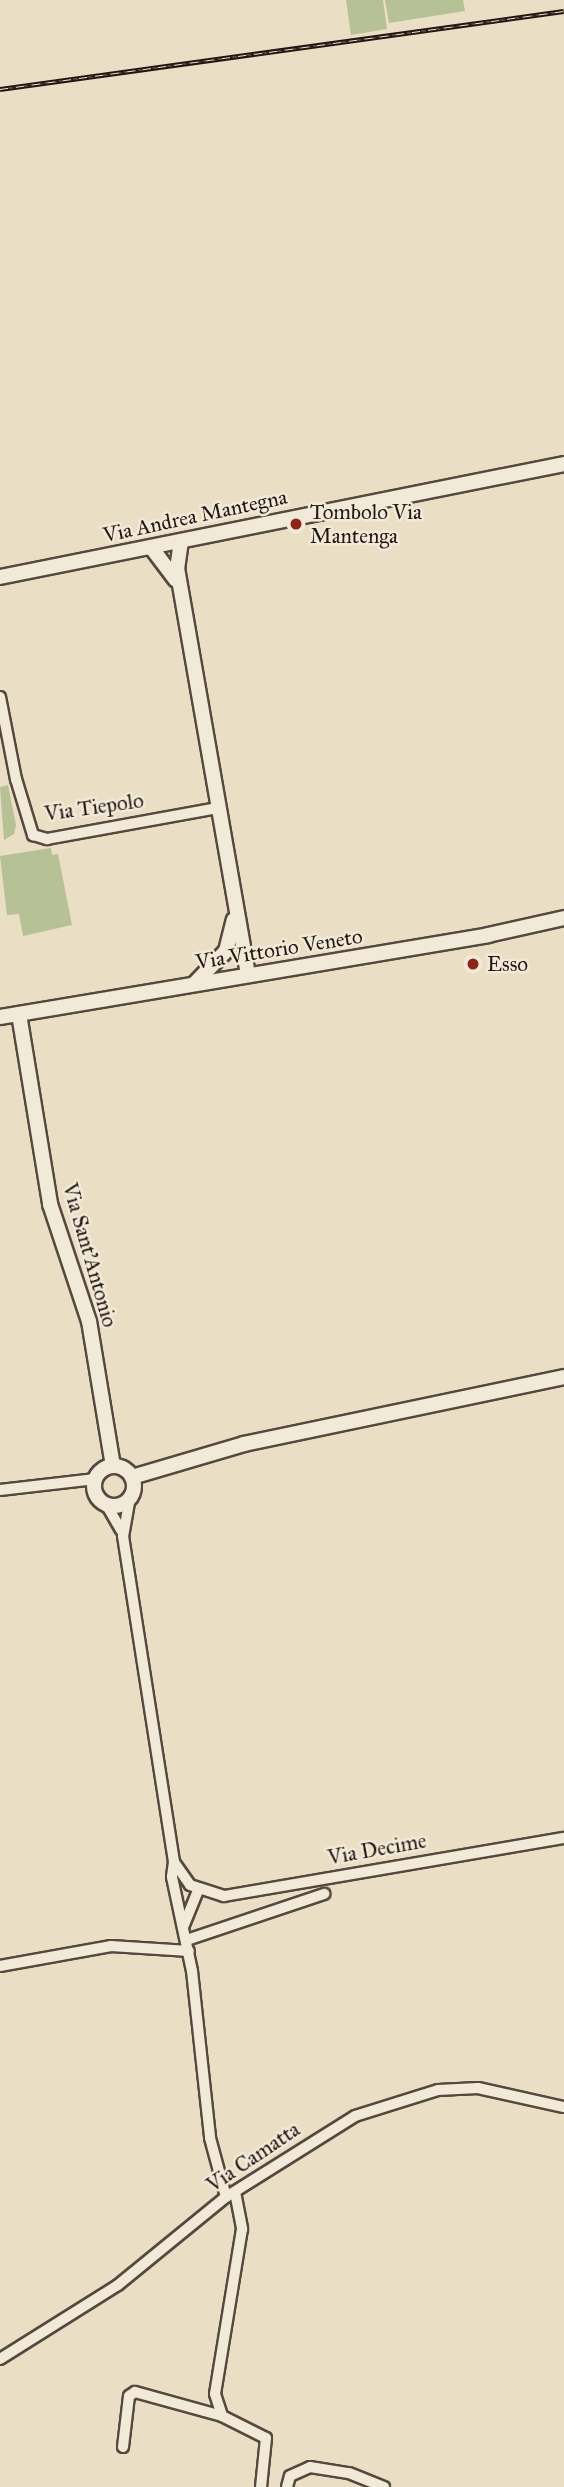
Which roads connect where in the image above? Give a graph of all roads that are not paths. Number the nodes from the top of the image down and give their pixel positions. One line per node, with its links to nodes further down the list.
1 (564, 464): 2 (street, Via Andrea Mantegna)
2 (173, 549): 3 (street, Via Andrea Mantegna); 5 (street)
3 (0, 577)
4 (0, 697): 5 (street, Via Tiepolo)
5 (218, 808): 6 (street)
6 (235, 911): 8 (street); 9 (street)
7 (564, 918): 10 (street, Via Vittorio Veneto)
8 (245, 950): 10 (street); 11 (street)
9 (226, 951): 11 (street); 12 (street)
10 (278, 971): 11 (street, Via Vittorio Veneto)
11 (243, 975): 12 (street, Via Vittorio Veneto)
12 (195, 983): 13 (street, Via Vittorio Veneto)
13 (19, 1014): 14 (street, Via Vittorio Veneto); 16 (street, Via Sant'Antonio)
14 (0, 1017)
15 (564, 1377): 17 (street)
16 (113, 1466): 17 (street); 18 (street)
17 (132, 1477): 20 (street)
18 (95, 1479): 19 (street); 21 (street)
19 (0, 1490)
20 (130, 1497): 21 (street); 22 (street)
21 (106, 1504): 22 (street)
22 (123, 1536): 24 (street)
23 (564, 1838): 25 (street, Via Decime)
24 (174, 1862): 25 (street); 27 (street)
25 (194, 1887): 27 (street); 28 (street)
26 (324, 1894): 29 (street)
27 (177, 1901): 28 (street)
28 (184, 1927): 29 (street)
29 (188, 1946): 30 (street); 32 (street)
30 (0, 1966)
31 (564, 2107): 32 (street, Via Camatta)
32 (231, 2194): 33 (street, Via Camatta); 34 (street)
33 (0, 2359)
34 (222, 2416): 35 (street); 36 (street)
35 (123, 2447)
36 (261, 2487)
37 (287, 2487): 38 (street)
38 (384, 2487)

